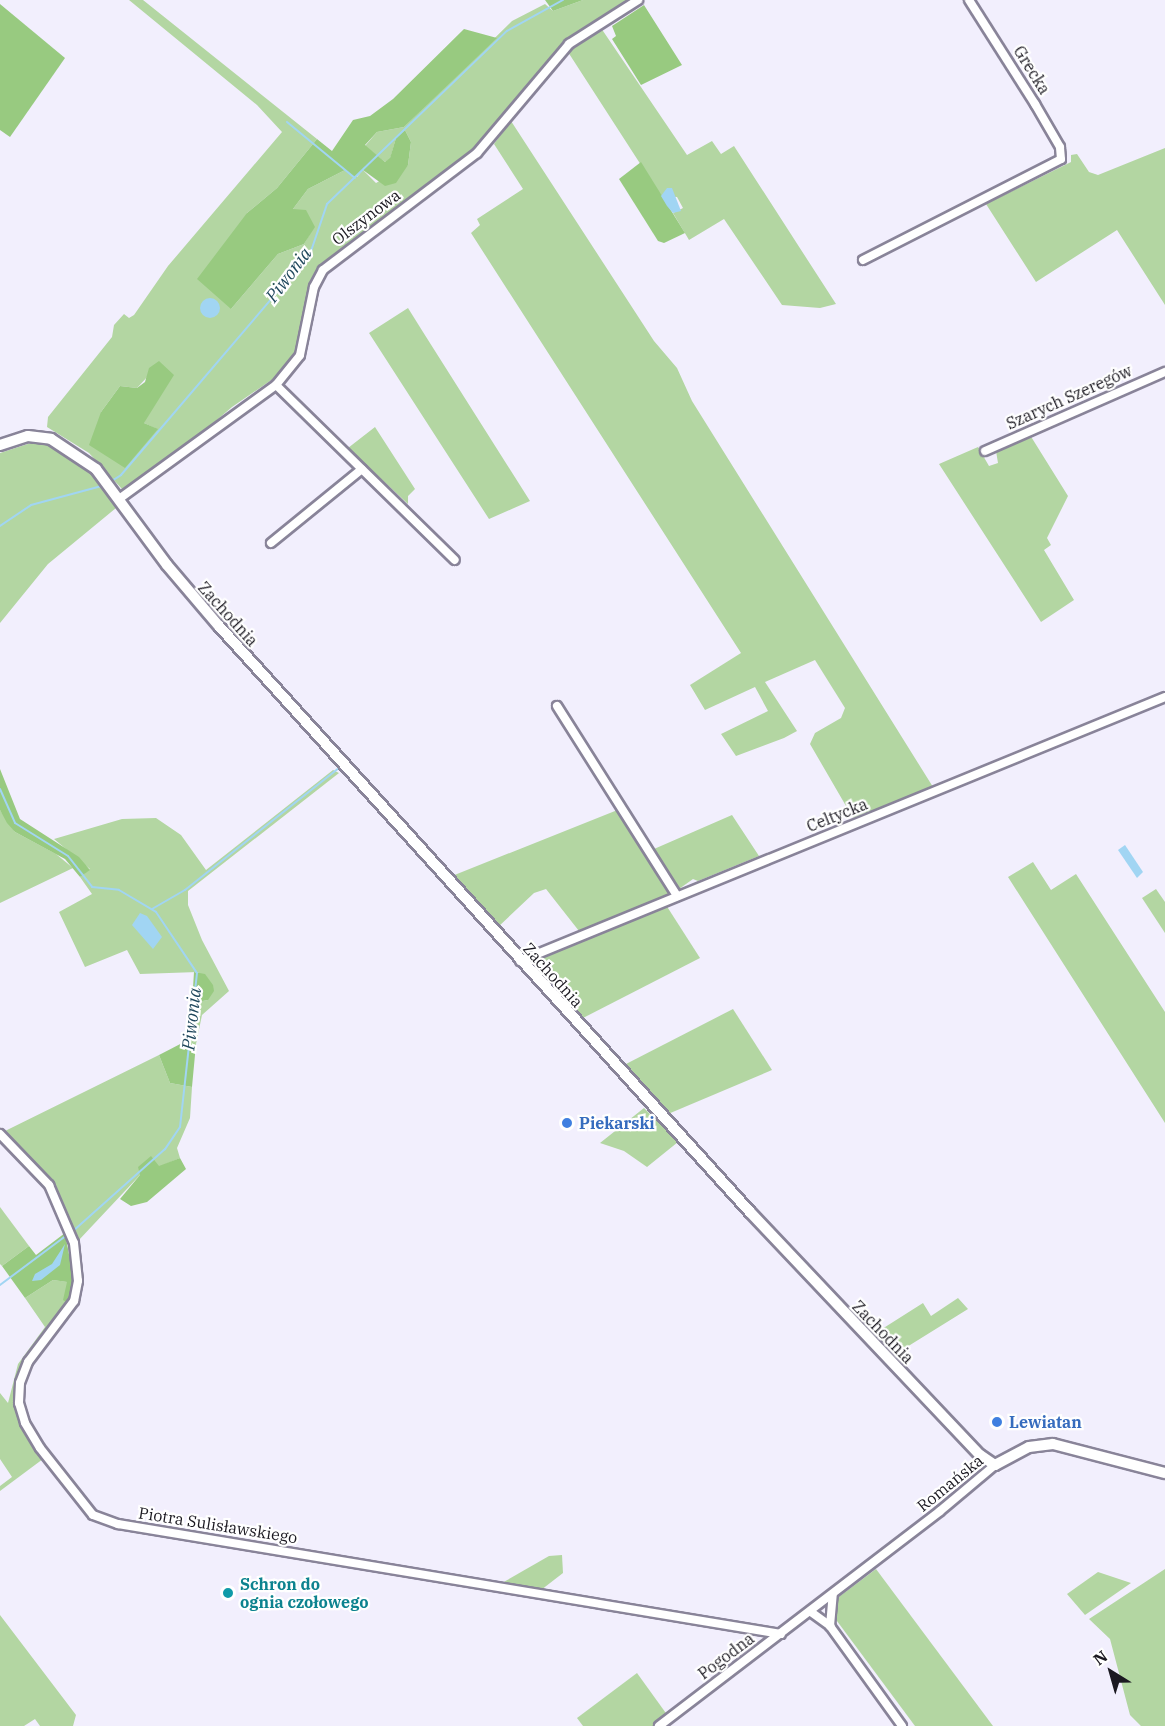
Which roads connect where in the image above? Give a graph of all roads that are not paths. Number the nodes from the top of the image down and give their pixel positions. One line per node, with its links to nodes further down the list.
1 (638, 0): 5 (street, Olszynowa)
2 (969, 0): 3 (street, Grecka)
3 (863, 260)
4 (1165, 372): 7 (street, Szarych Szeregów)
5 (276, 385): 8 (street); 9 (street, Olszynowa)
6 (0, 445): 9 (street, Zachodnia)
7 (985, 451)
8 (362, 470): 10 (street); 11 (street)
9 (119, 499): 15 (street, Zachodnia)
10 (271, 543)
11 (455, 560)
12 (1165, 697): 14 (street, Celtycka)
13 (557, 706): 14 (street)
14 (677, 896): 15 (street, Celtycka)
15 (520, 961): 17 (street, Zachodnia)
16 (0, 1134): 22 (street, Piotra Sulisławskiego)
17 (995, 1465): 18 (street, Romańska); 19 (street, Romańska)
18 (1165, 1473)
19 (834, 1593): 20 (street, Romańska); 21 (street)
20 (811, 1612): 21 (street); 22 (street, Pogodna)
21 (830, 1626): 24 (street)
22 (781, 1634): 23 (street, Pogodna)
23 (659, 1726)
24 (903, 1726)

